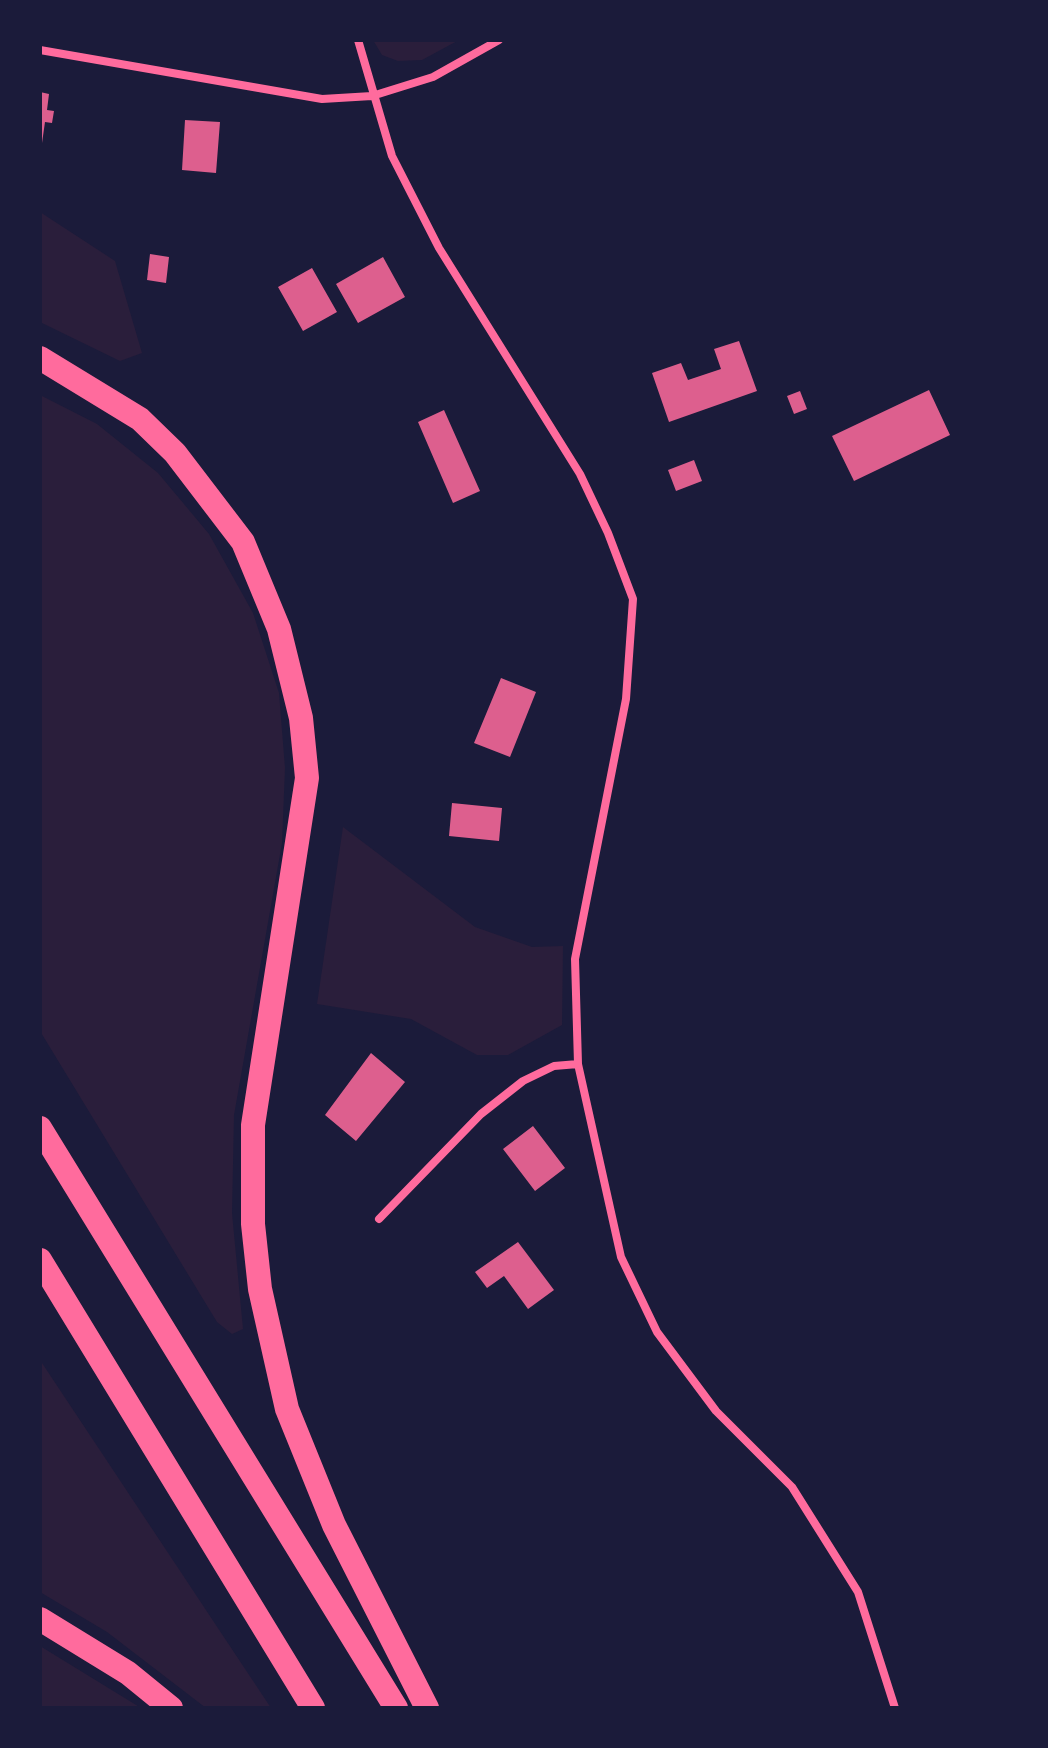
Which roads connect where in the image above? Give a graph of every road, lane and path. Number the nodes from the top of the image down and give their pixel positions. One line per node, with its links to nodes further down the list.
1 (358, 40): 4 (street)
2 (499, 40): 4 (street)
3 (40, 50): 4 (street)
4 (372, 96): 6 (street)
5 (40, 358): 14 (highway)
6 (578, 1064): 8 (street); 15 (street)
7 (40, 1128): 13 (highway)
8 (379, 1219)
9 (40, 1260): 12 (highway)
10 (40, 1619): 11 (highway)
11 (171, 1708)
12 (313, 1708)
13 (396, 1708)
14 (427, 1708)
15 (895, 1708)

